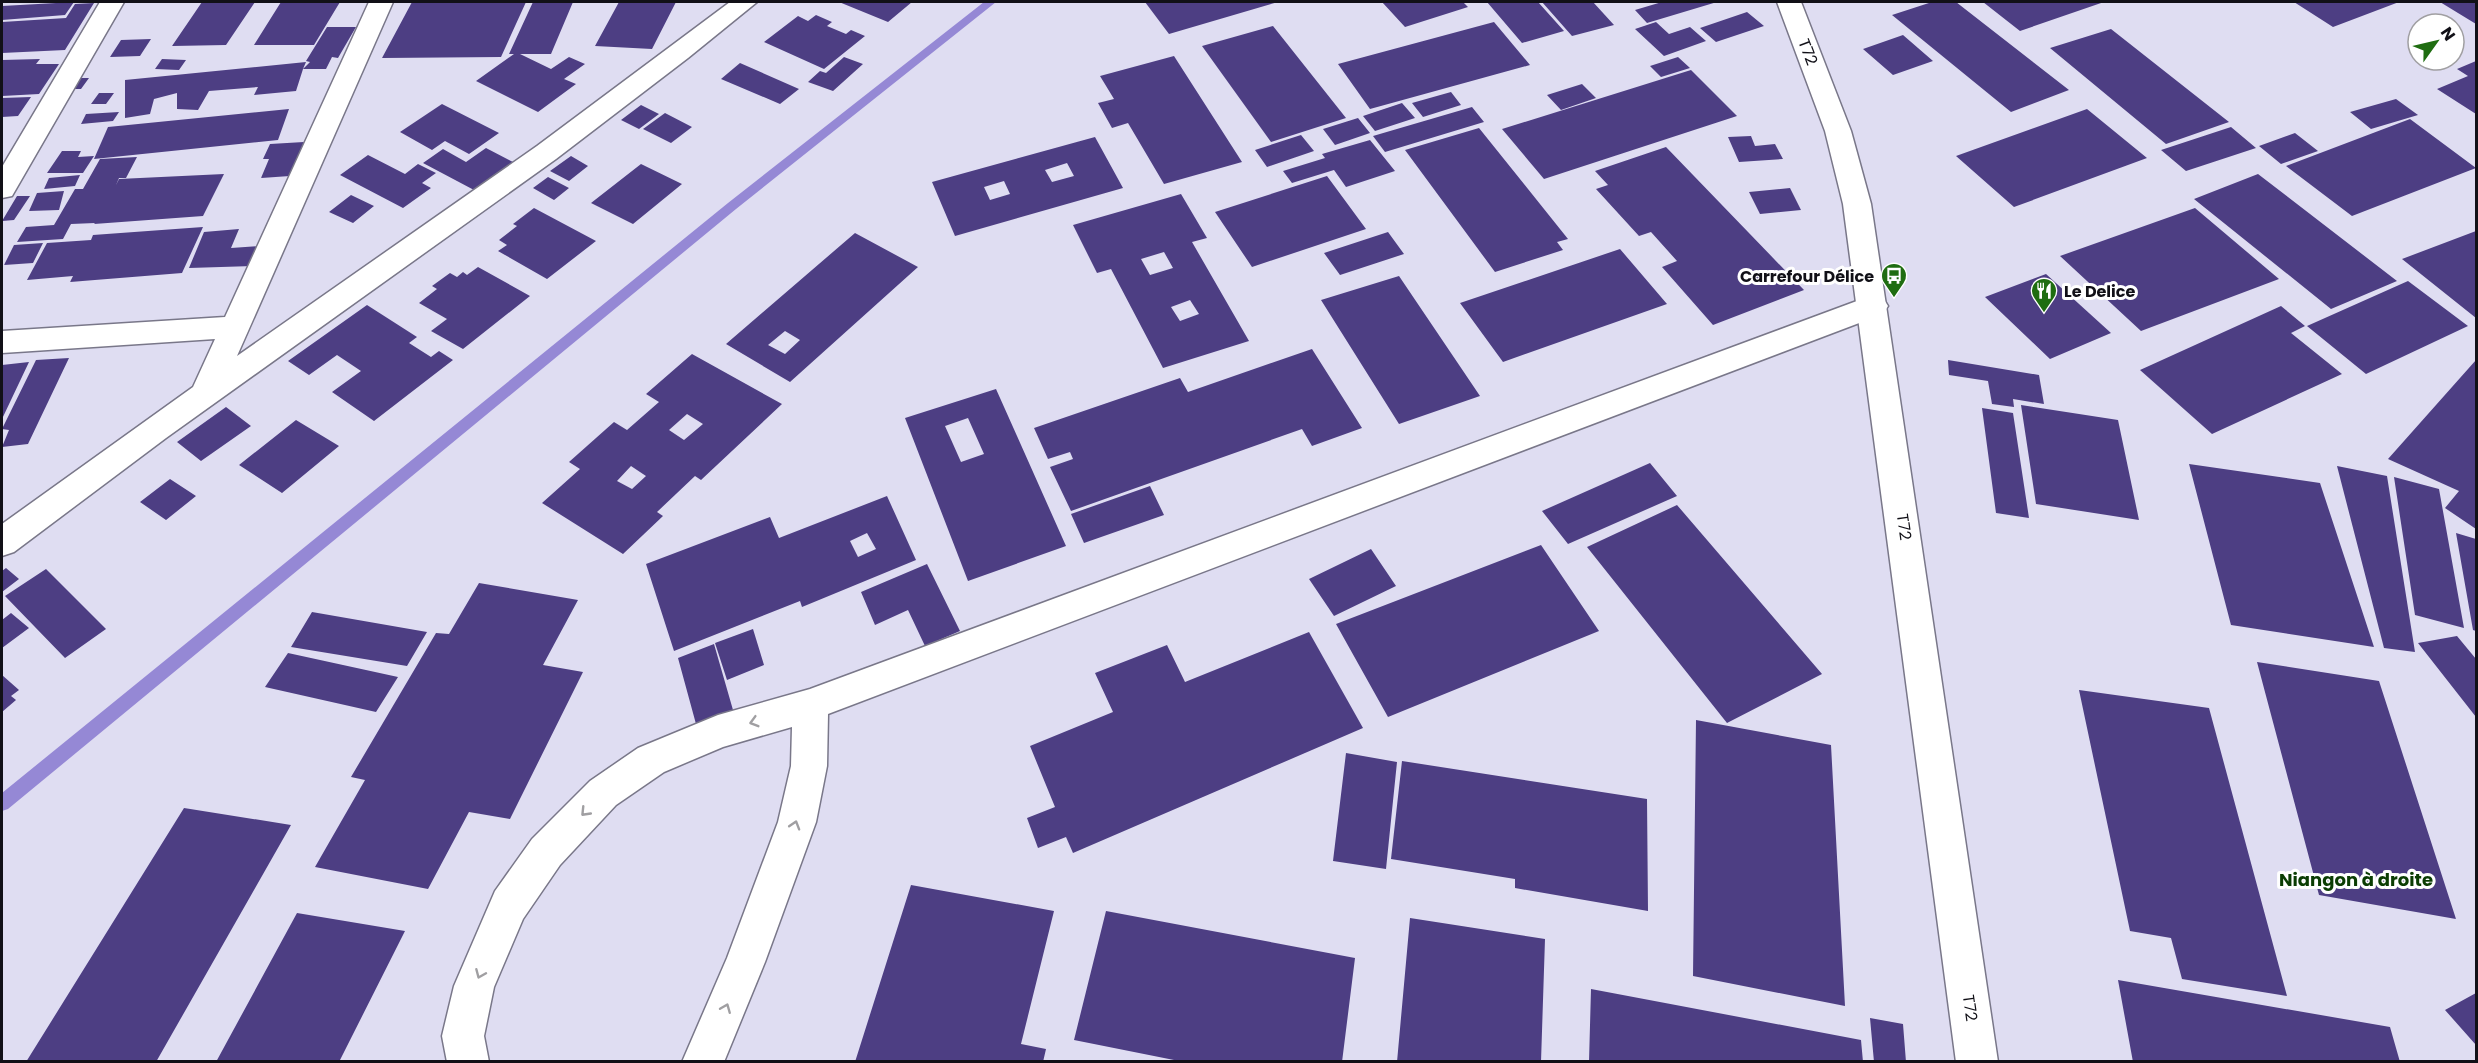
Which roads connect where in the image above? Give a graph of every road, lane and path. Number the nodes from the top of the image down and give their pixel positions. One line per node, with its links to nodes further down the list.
1 (112, 2): 5 (street)
2 (381, 2): 7 (street)
3 (745, 2): 9 (street)
4 (1789, 2): 6 (street, T72)
5 (2, 189)
6 (1873, 306): 11 (street); 14 (street, T72)
7 (234, 327): 8 (street); 9 (street)
8 (2, 342)
9 (204, 395): 10 (street)
10 (2, 542)
11 (810, 705): 12 (street, one-way to 12); 13 (street, one-way to 11)
12 (468, 1062)
13 (703, 1062)
14 (1977, 1062)

